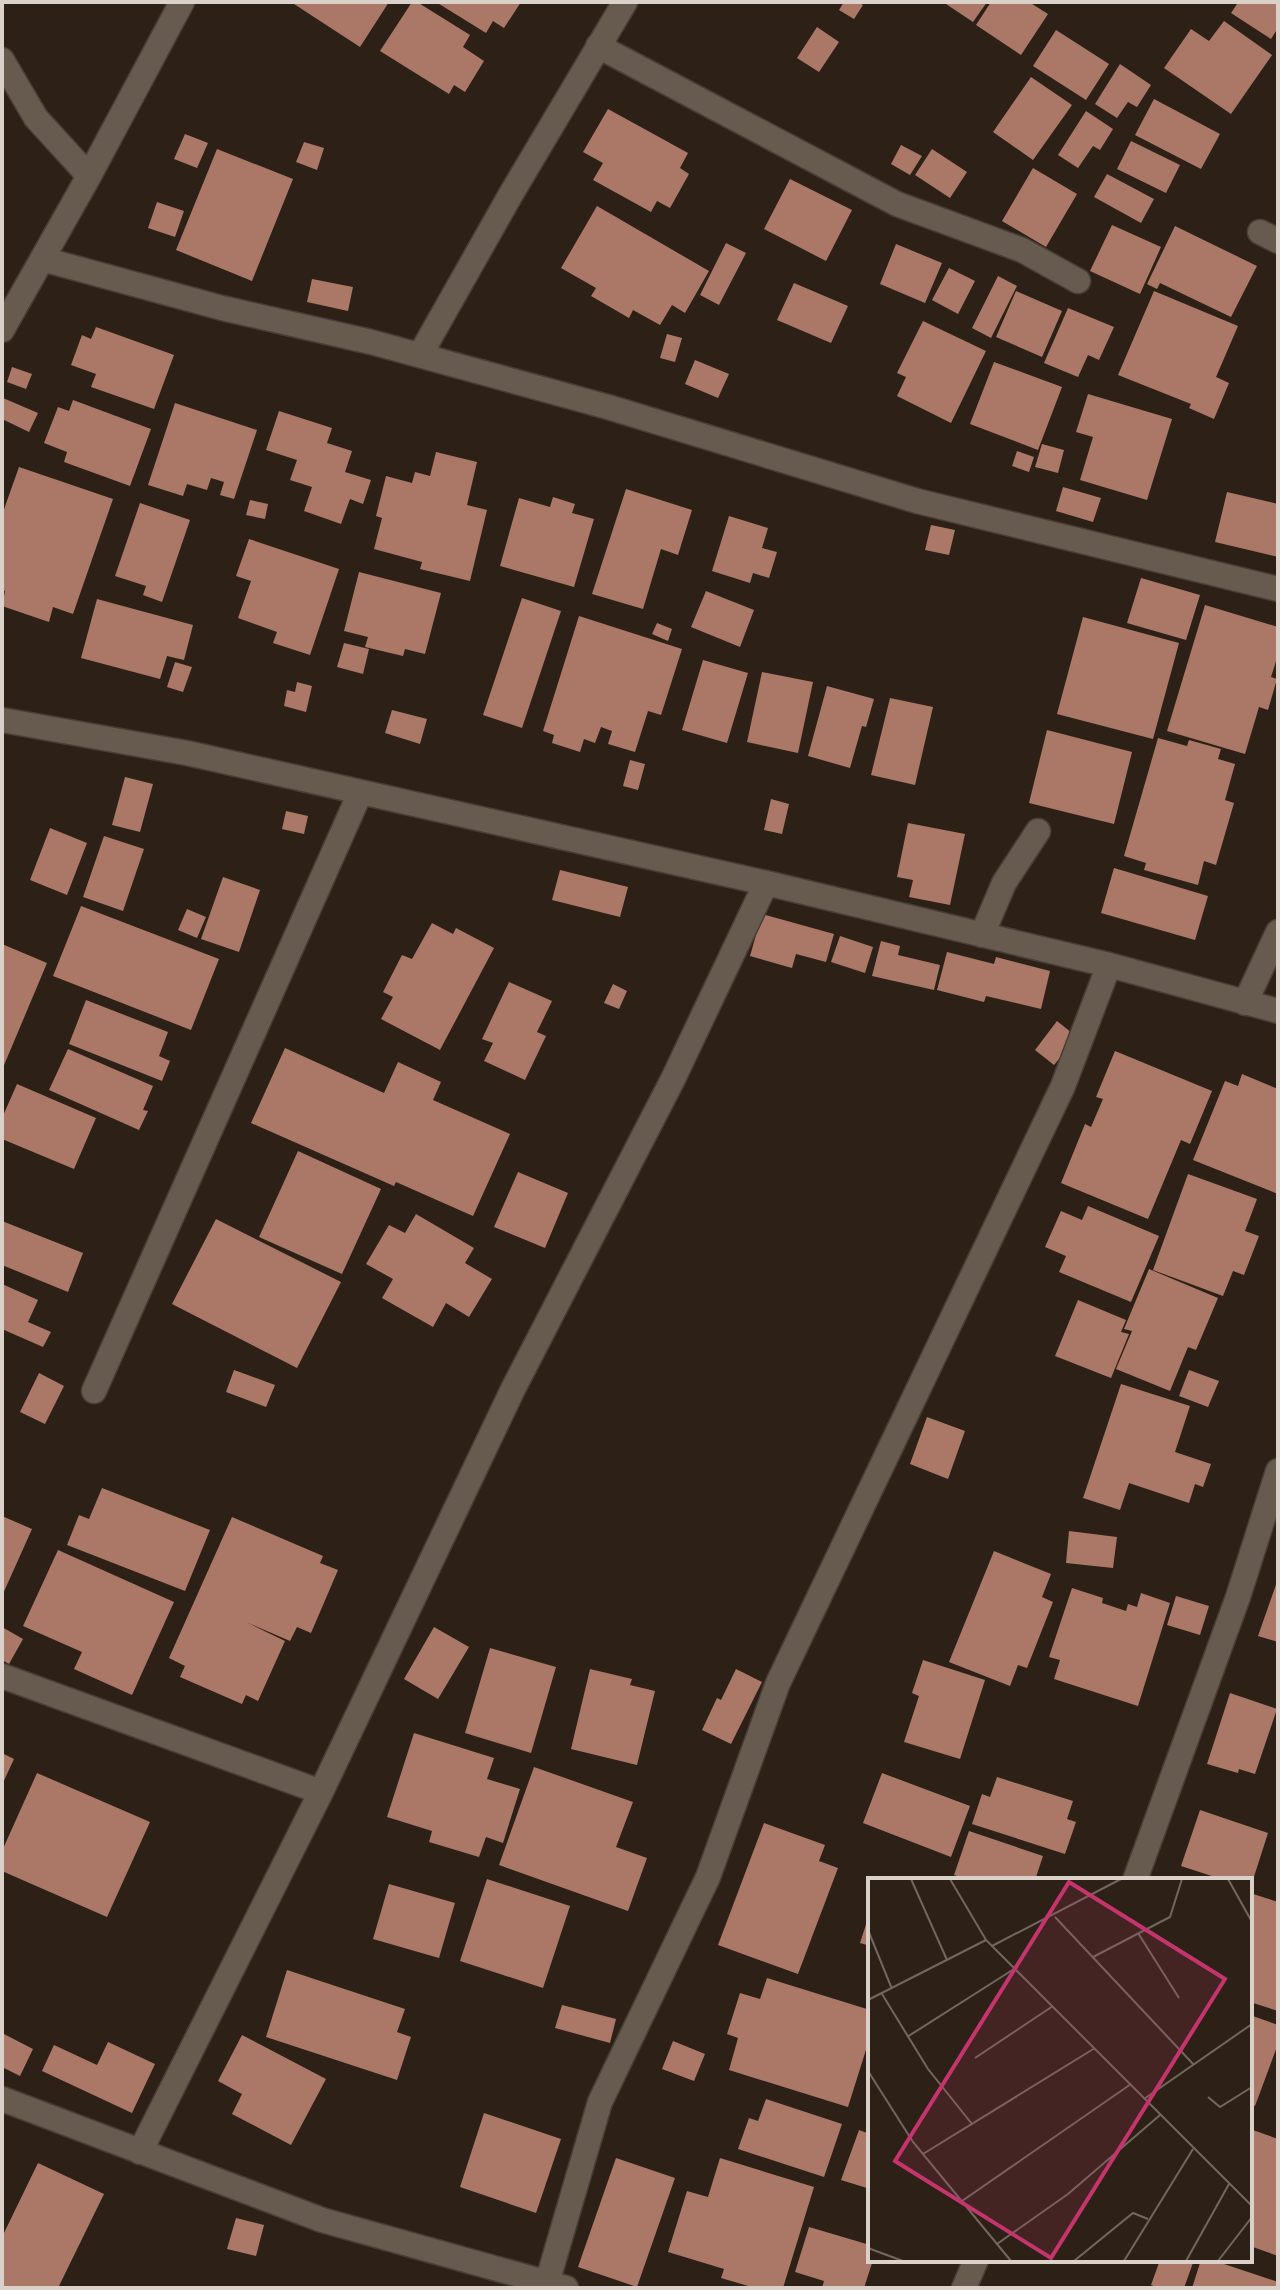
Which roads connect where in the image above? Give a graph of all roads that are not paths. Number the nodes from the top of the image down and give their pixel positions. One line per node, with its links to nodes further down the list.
1 (182, 2): 5 (street)
2 (625, 2): 3 (street)
3 (598, 46): 7 (street); 9 (street)
4 (2, 60): 5 (street)
5 (89, 176): 6 (street)
6 (42, 259): 8 (street); 9 (street)
7 (1078, 281)
8 (2, 330)
9 (420, 355): 10 (street)
10 (1278, 589)
11 (2, 720): 12 (street)
12 (360, 793): 14 (street); 20 (street)
13 (1038, 831): 16 (street)
14 (766, 883): 16 (street); 23 (street)
15 (1278, 932): 18 (street)
16 (982, 935): 17 (street)
17 (1109, 965): 18 (street); 28 (street)
18 (1245, 1003): 19 (street)
19 (1278, 1011)
20 (94, 1391)
21 (1278, 1471): 24 (street)
22 (2, 1676): 23 (street)
23 (321, 1792): 26 (street)
24 (1136, 1878)
25 (2, 2099): 26 (street)
26 (140, 2152): 28 (street)
27 (975, 2262): 29 (street)
28 (556, 2285)
29 (964, 2288)

